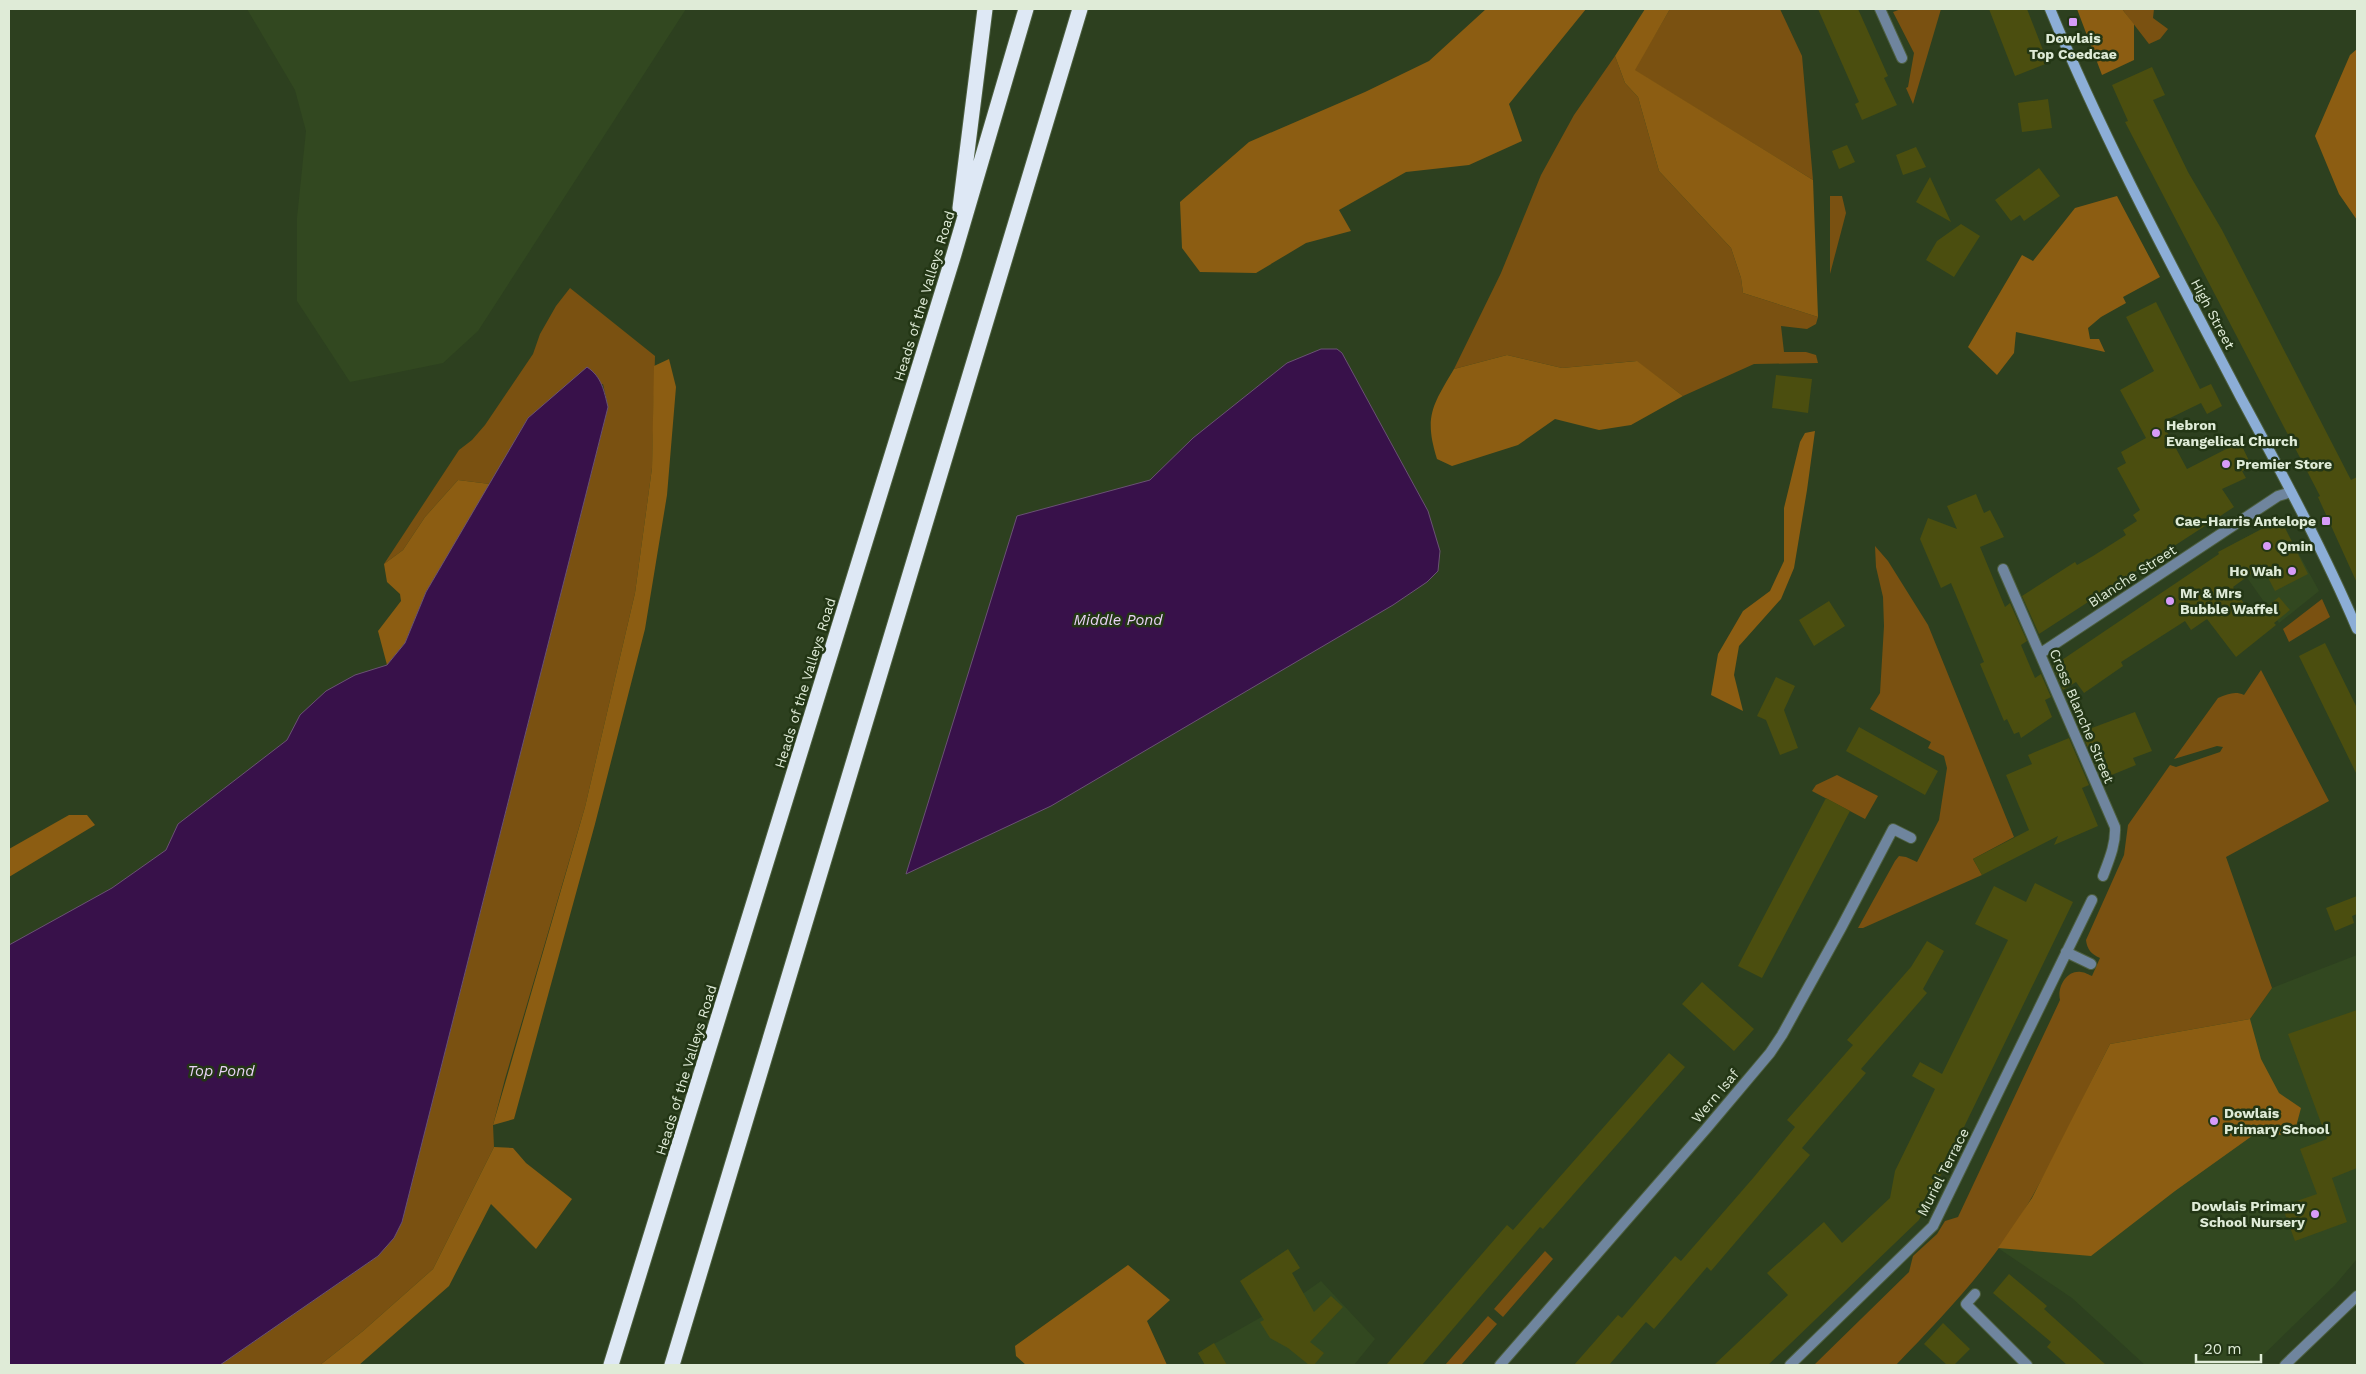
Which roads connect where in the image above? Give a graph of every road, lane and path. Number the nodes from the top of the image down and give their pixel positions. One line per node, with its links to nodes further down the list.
1 (985, 9): 9 (highway)
2 (1026, 9): 9 (highway, Heads of the Valleys Road)
3 (1080, 9): 7 (highway)
4 (1093, 9): 7 (highway)
5 (1880, 9): 8 (street)
6 (2050, 9): 10 (street, High Street)
7 (1072, 34): 22 (highway)
8 (1902, 58)
9 (954, 254): 21 (highway, Heads of the Valleys Road)
10 (2291, 492): 12 (street, High Street); 13 (street, Blanche Street)
11 (2003, 569): 13 (street, Cross Blanche Street)
12 (2357, 629)
13 (2040, 653): 15 (street, Cross Blanche Street)
14 (1911, 838): 23 (street, Wern Isaf)
15 (2103, 876)
16 (2092, 900): 17 (street, Muriel Terrace)
17 (2066, 952): 18 (street); 24 (street, Muriel Terrace)
18 (2091, 964)
19 (1975, 1294): 25 (street)
20 (2357, 1296): 26 (street)
21 (611, 1365)
22 (672, 1365)
23 (1500, 1365)
24 (1790, 1365)
25 (2026, 1365)
26 (2285, 1365)

